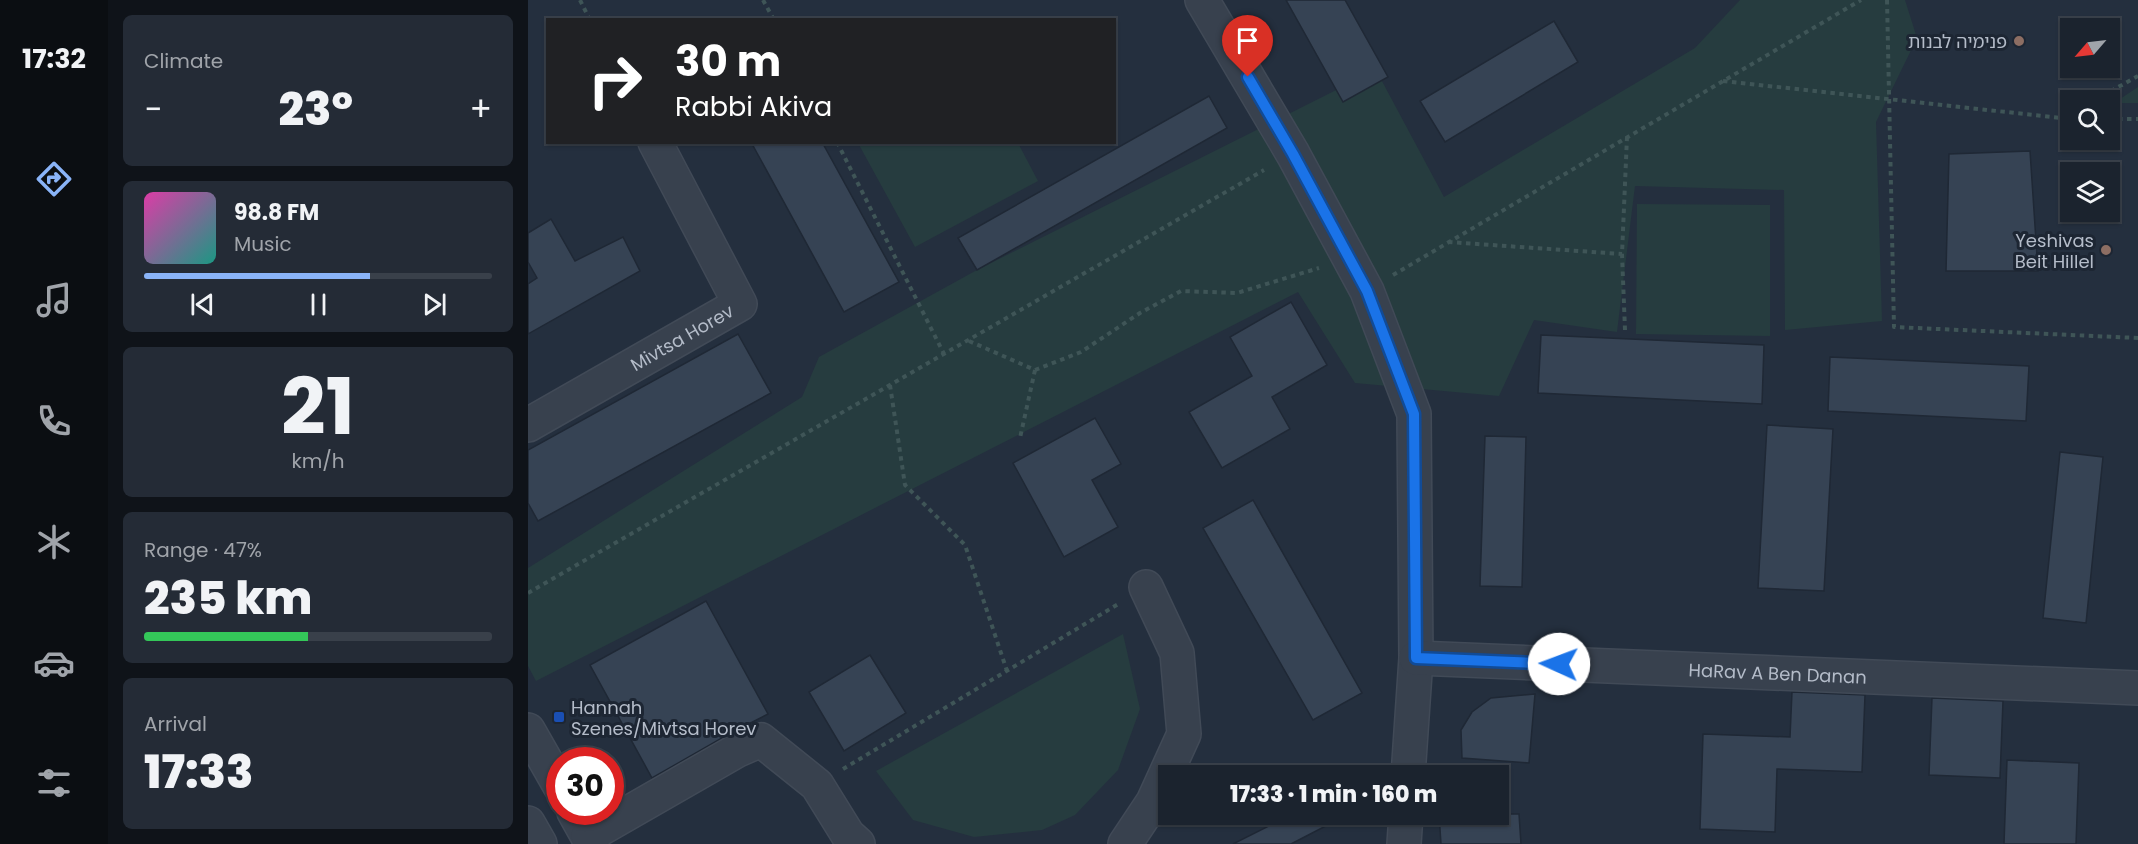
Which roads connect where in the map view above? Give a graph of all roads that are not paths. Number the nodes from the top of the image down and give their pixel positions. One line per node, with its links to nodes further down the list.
1 (1202, 0): 5 (street)
2 (656, 144): 3 (street, Mivtsa Horev)
3 (528, 425)
4 (1146, 587): 15 (street)
5 (1416, 658): 6 (street, HaRav A Ben Danan); 9 (street)
6 (2138, 688)
7 (528, 730): 8 (street)
8 (546, 762)
9 (1409, 765)
10 (528, 823): 13 (street)
11 (1405, 825): 16 (street)
12 (584, 831): 14 (street)
13 (540, 844)
14 (858, 844)
15 (1125, 844)
16 (1404, 844)

